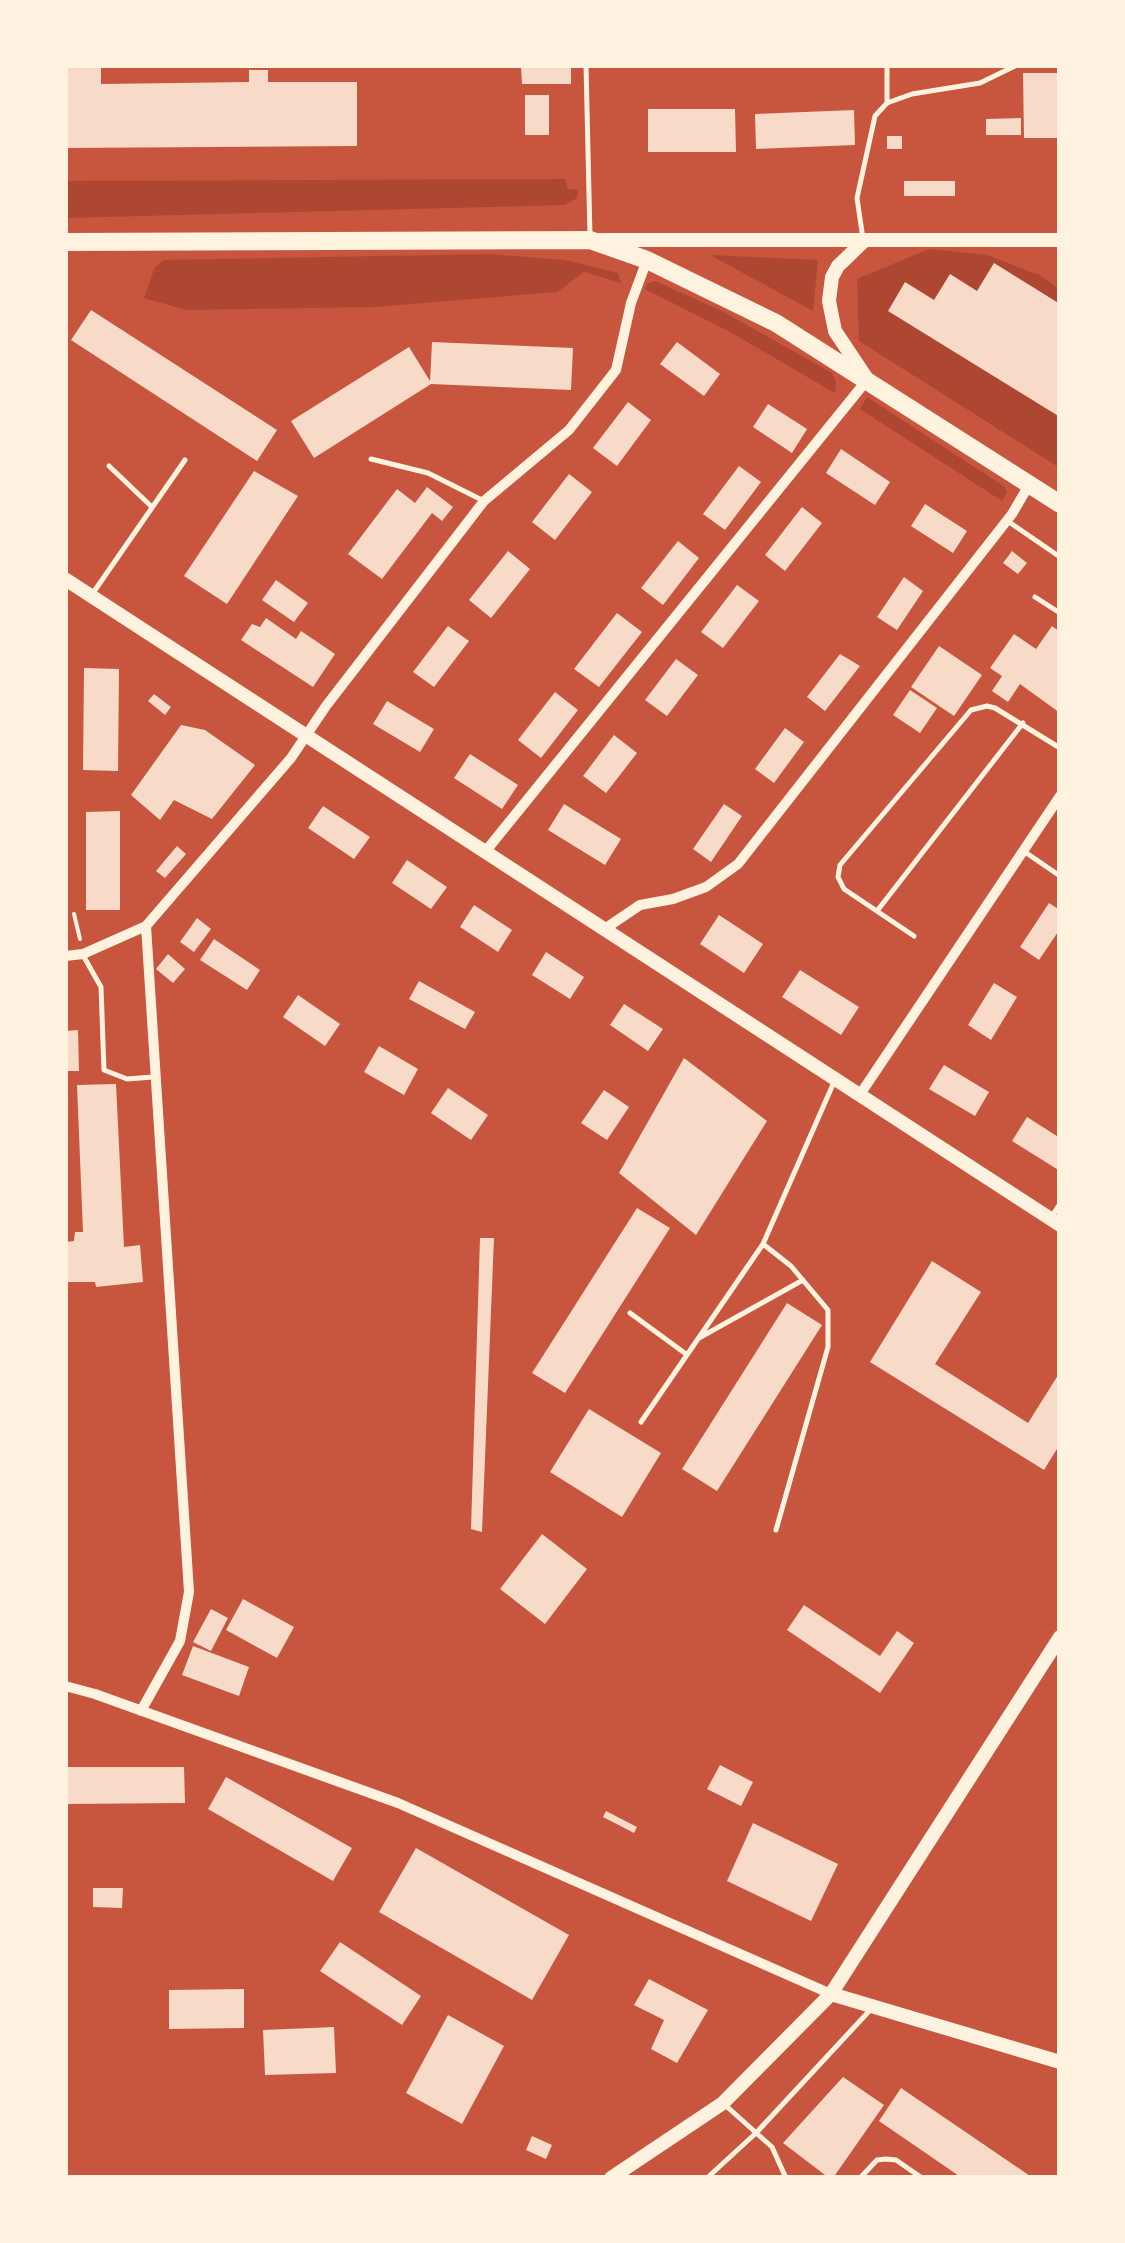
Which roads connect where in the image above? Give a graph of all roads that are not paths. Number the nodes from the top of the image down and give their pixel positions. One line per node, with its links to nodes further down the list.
1 (586, 65): 5 (lane)
2 (888, 65): 4 (lane)
3 (1017, 65): 4 (lane)
4 (887, 102): 8 (lane)
5 (590, 240): 7 (highway); 8 (street); 9 (highway)
6 (1060, 240): 8 (street)
7 (65, 242)
8 (863, 242): 10 (street)
9 (647, 260): 10 (highway); 15 (street)
10 (867, 380): 14 (highway); 29 (street)
11 (372, 459): 15 (lane)
12 (186, 460): 17 (lane)
13 (108, 466): 17 (lane)
14 (1030, 485): 16 (highway); 18 (street)
15 (484, 501): 25 (street)
16 (1060, 504)
17 (152, 507): 21 (lane)
18 (1006, 521): 19 (lane); 33 (street)
19 (1060, 557)
20 (65, 579): 21 (street)
21 (92, 596): 25 (street)
22 (1035, 597): 23 (lane)
23 (1060, 613)
24 (1023, 723): 26 (lane); 31 (lane); 31 (lane)
25 (306, 734): 29 (street); 32 (street)
26 (1060, 748)
27 (1060, 796): 28 (street)
28 (1024, 850): 30 (lane); 39 (street)
29 (485, 852): 33 (street)
30 (1060, 876)
31 (876, 911): 34 (lane)
32 (146, 926): 35 (street); 37 (street)
33 (606, 928): 38 (street)
34 (914, 936)
35 (82, 954): 36 (street); 37 (lane)
36 (65, 956)
37 (156, 1077): 51 (street)
38 (835, 1079): 39 (street); 42 (lane)
39 (859, 1096): 41 (street)
40 (1060, 1204): 41 (lane)
41 (1055, 1222)
42 (762, 1244): 43 (lane); 45 (lane)
43 (804, 1280): 45 (lane); 48 (lane)
44 (630, 1313): 46 (lane)
45 (696, 1339): 46 (lane)
46 (686, 1354): 47 (lane)
47 (641, 1422)
48 (776, 1530)
49 (1060, 1637): 52 (street)
50 (65, 1686): 51 (street)
51 (141, 1711): 52 (street)
52 (831, 1994): 53 (street); 55 (street)
53 (872, 2007): 54 (street); 56 (lane)
54 (1060, 2062)
55 (723, 2103): 56 (lane); 57 (street)
56 (756, 2133): 58 (lane); 59 (lane)
57 (611, 2178)
58 (707, 2178)
59 (786, 2178)
60 (860, 2178): 61 (lane)
61 (922, 2178)

